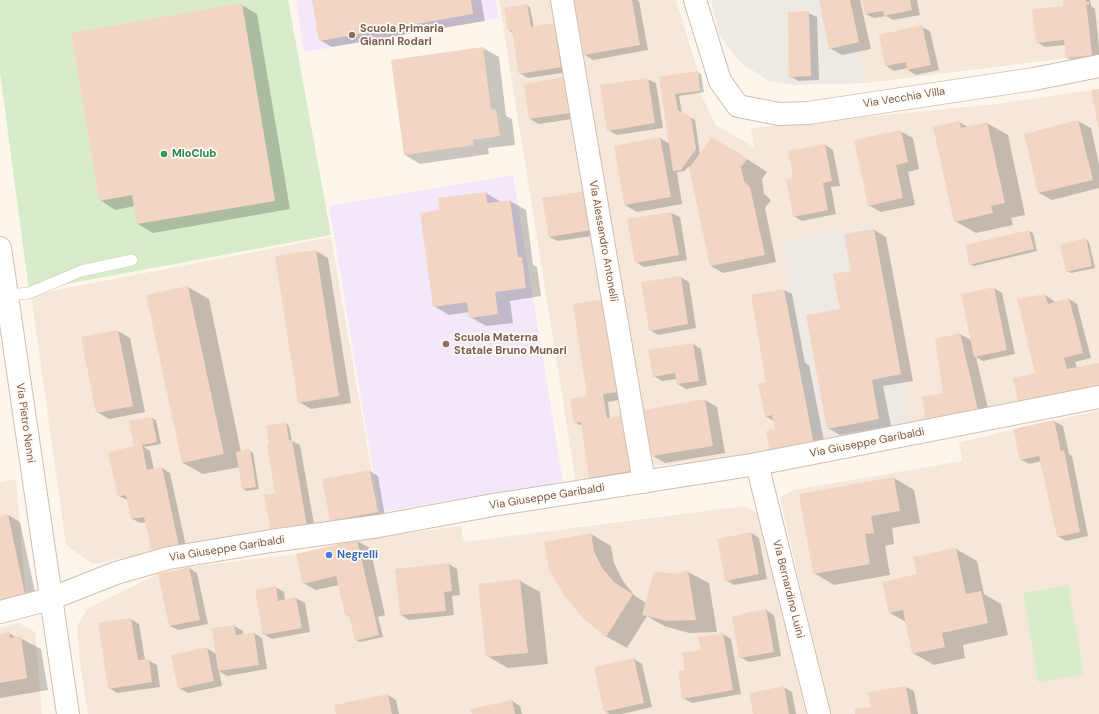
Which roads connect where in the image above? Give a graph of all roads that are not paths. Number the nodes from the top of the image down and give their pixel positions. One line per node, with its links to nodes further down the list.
1 (562, 0): 9 (street, Via Alessandro Antonelli)
2 (695, 0): 3 (street, Via Vecchia Villa)
3 (1099, 66)
4 (0, 248): 6 (street, Via Pietro Nenni)
5 (132, 260): 6 (lane)
6 (8, 296): 10 (street, Via Pietro Nenni)
7 (1099, 397): 8 (street, Via Giuseppe Garibaldi)
8 (757, 464): 9 (street, Via Giuseppe Garibaldi); 13 (street, Via Bernardino Luini)
9 (644, 482): 10 (street, Via Giuseppe Garibaldi)
10 (50, 599): 11 (street, Via Giuseppe Garibaldi); 12 (street, Via Pietro Nenni)
11 (0, 612)
12 (68, 714)
13 (819, 714)

